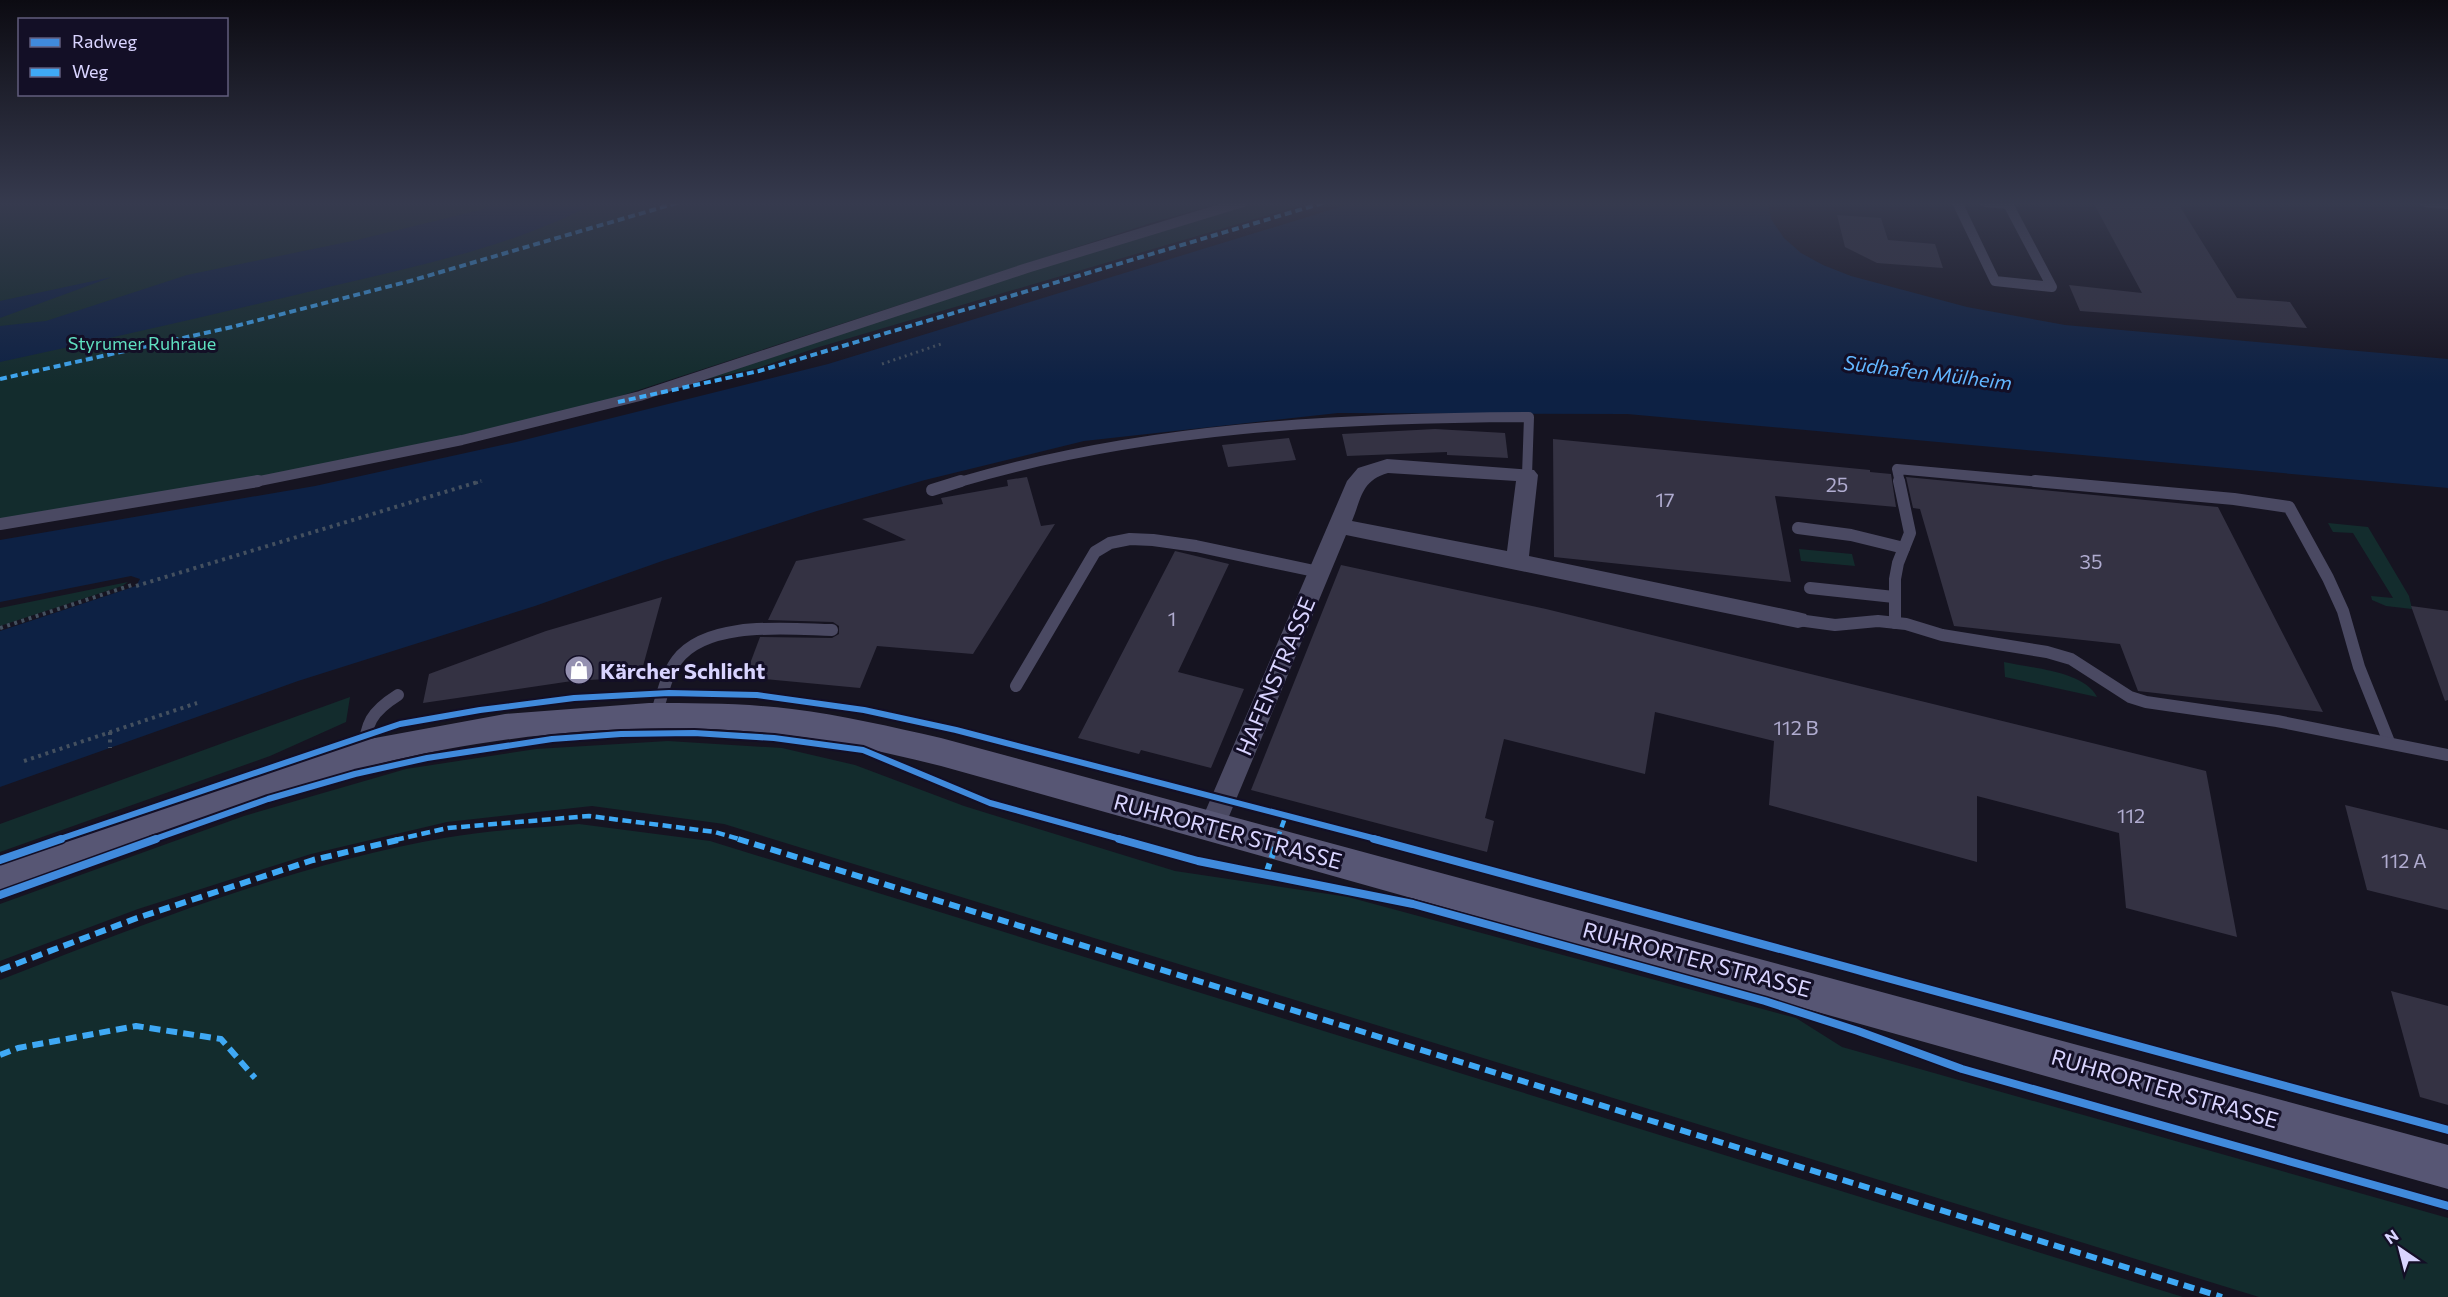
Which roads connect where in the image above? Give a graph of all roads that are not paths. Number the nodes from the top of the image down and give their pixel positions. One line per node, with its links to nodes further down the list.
1 (1043, 263): 6 (lane)
2 (1986, 263): 3 (lane)
3 (2039, 263)
4 (1527, 475): 5 (lane); 7 (street, HAFENSTRASSE); 10 (street)
5 (932, 490)
6 (0, 524)
7 (1339, 526): 10 (street); 11 (street, HAFENSTRASSE)
8 (1798, 528): 9 (lane)
9 (1904, 548): 13 (lane); 20 (lane)
10 (1517, 562): 14 (street)
11 (1319, 572): 17 (lane); 23 (street, HAFENSTRASSE)
12 (1810, 588): 13 (lane)
13 (1894, 597): 15 (lane)
14 (1798, 620): 15 (lane)
15 (1895, 623): 20 (lane)
16 (832, 630): 19 (lane)
17 (1016, 686)
18 (398, 695): 21 (lane)
19 (655, 717): 21 (main road, RUHRORTER STRASSE); 23 (main road, RUHRORTER STRASSE)
20 (2389, 742): 22 (lane)
21 (363, 754): 24 (main road, RUHRORTER STRASSE)
22 (2448, 755)
23 (1212, 826): 25 (main road, RUHRORTER STRASSE)
24 (0, 879)
25 (2448, 1167)

